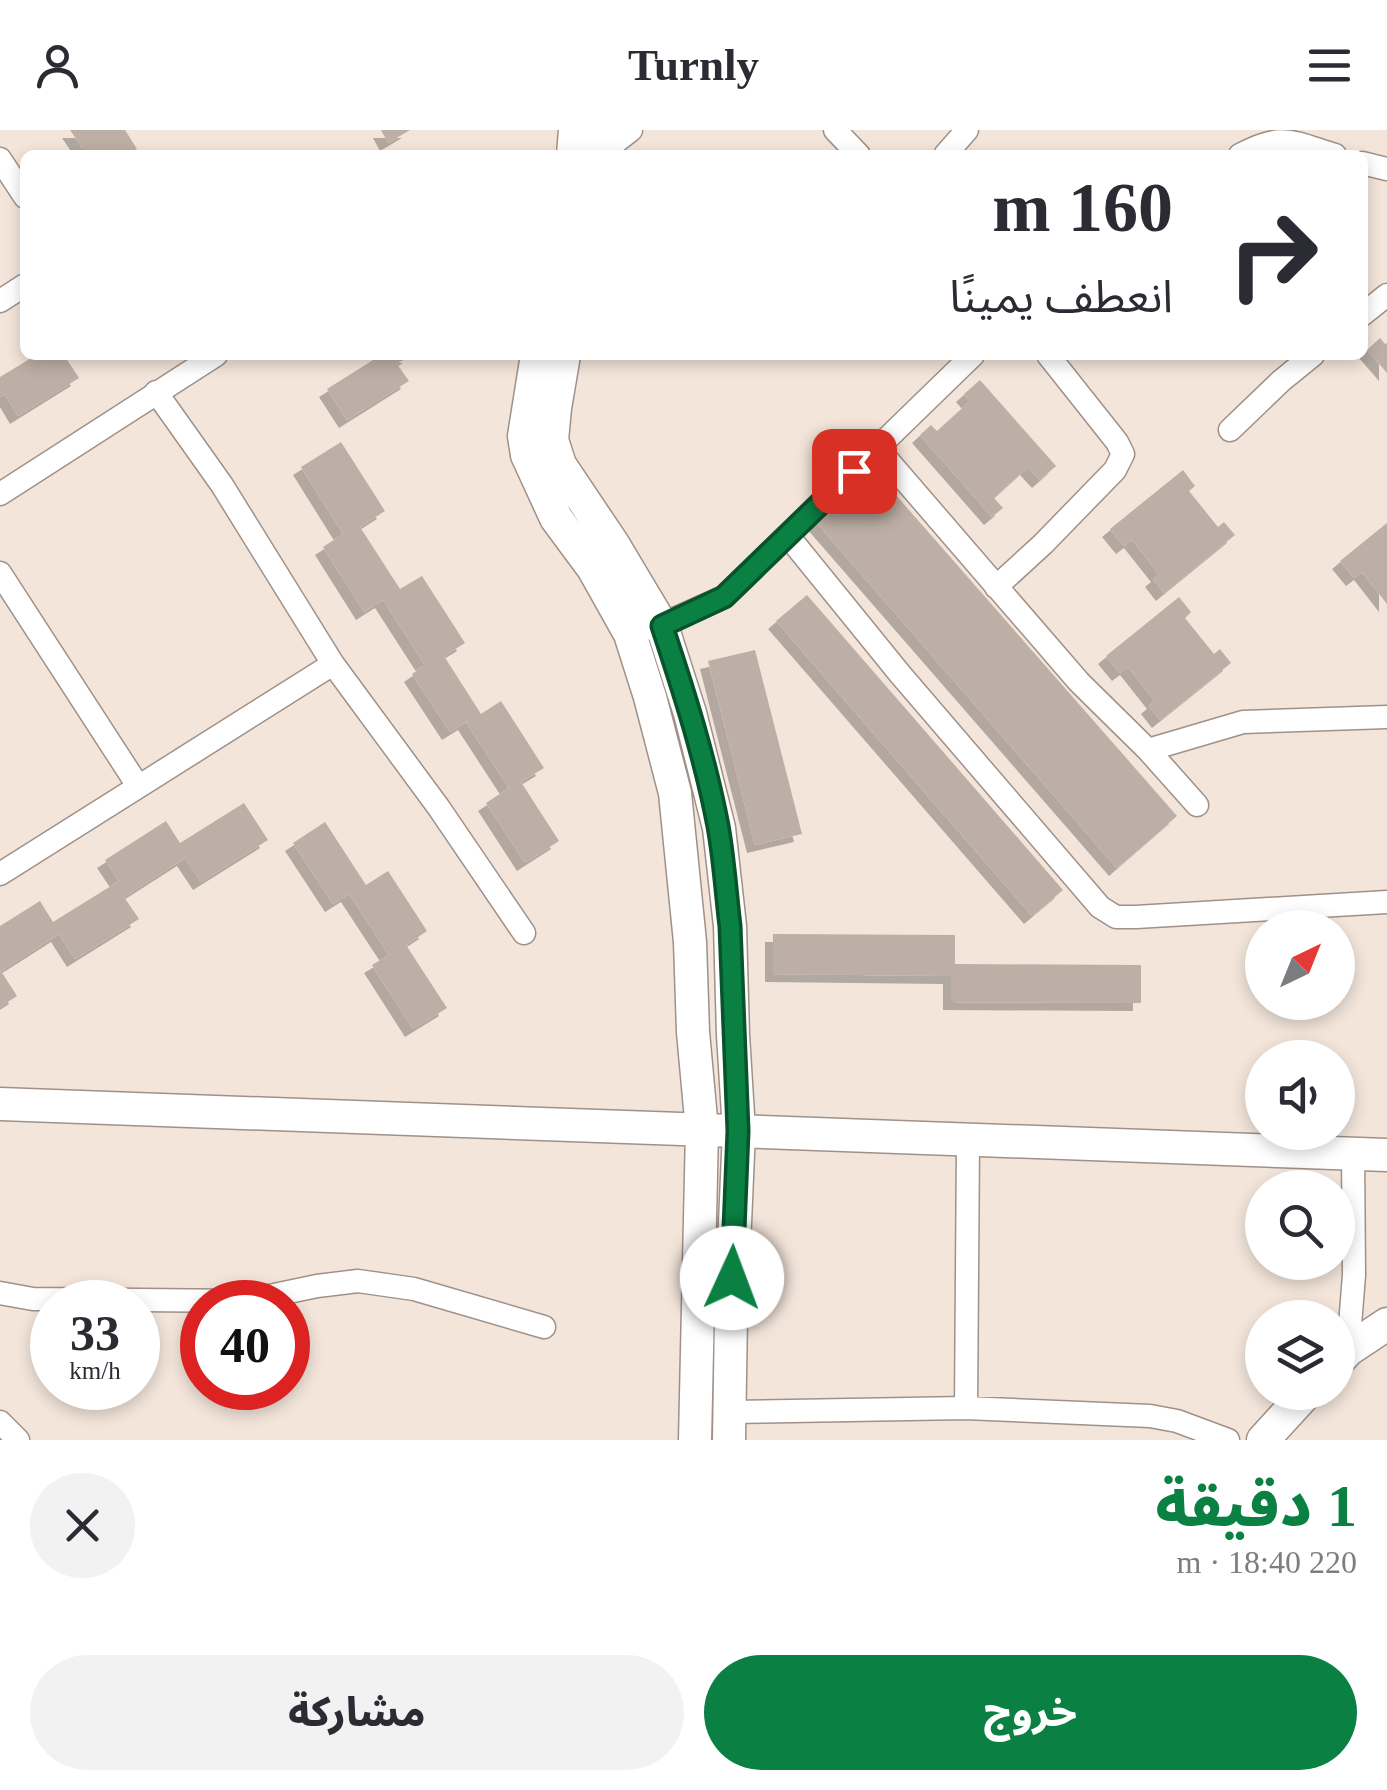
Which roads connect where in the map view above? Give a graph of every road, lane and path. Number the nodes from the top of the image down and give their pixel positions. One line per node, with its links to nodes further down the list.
1 (575, 130): 6 (street)
2 (630, 130): 6 (street)
3 (835, 130): 7 (street)
4 (967, 130): 8 (street)
5 (1277, 135): 9 (street); 10 (street)
6 (594, 150)
7 (854, 150)
8 (949, 150)
9 (1249, 150)
10 (1321, 150)
11 (0, 159): 12 (street)
12 (20, 189)
13 (208, 360): 19 (street)
14 (537, 360): 26 (street)
15 (563, 360): 26 (street)
16 (968, 360): 21 (street)
17 (1052, 360): 25 (street)
18 (1307, 360): 20 (street)
19 (156, 392): 22 (street); 27 (street)
20 (1230, 430)
21 (878, 448): 23 (street); 25 (street)
22 (0, 494)
23 (788, 536): 26 (street); 33 (street)
24 (0, 573): 30 (street)
25 (996, 587): 29 (street)
26 (646, 630): 34 (street); 35 (street)
27 (332, 664): 30 (street); 36 (street)
28 (1387, 717): 29 (street)
29 (1148, 750): 31 (street)
30 (138, 786): 32 (street)
31 (1198, 805)
32 (0, 874)
33 (1387, 902)
34 (687, 918): 35 (street); 38 (street)
35 (730, 926): 39 (street)
36 (524, 933)
37 (0, 1104): 38 (street)
38 (702, 1130): 39 (street); 53 (street)
39 (738, 1131): 40 (street); 51 (street)
40 (968, 1140): 41 (street); 48 (street)
41 (1353, 1153): 42 (street); 44 (street)
42 (1387, 1154)
43 (0, 1293): 46 (street)
44 (1351, 1300)
45 (1387, 1324): 47 (street)
46 (544, 1327)
47 (1355, 1347)
48 (966, 1408): 51 (street); 54 (street)
49 (1291, 1410): 55 (street)
50 (0, 1422): 52 (street)
51 (729, 1426)
52 (18, 1440)
53 (695, 1440)
54 (1228, 1440)
55 (1262, 1440)

